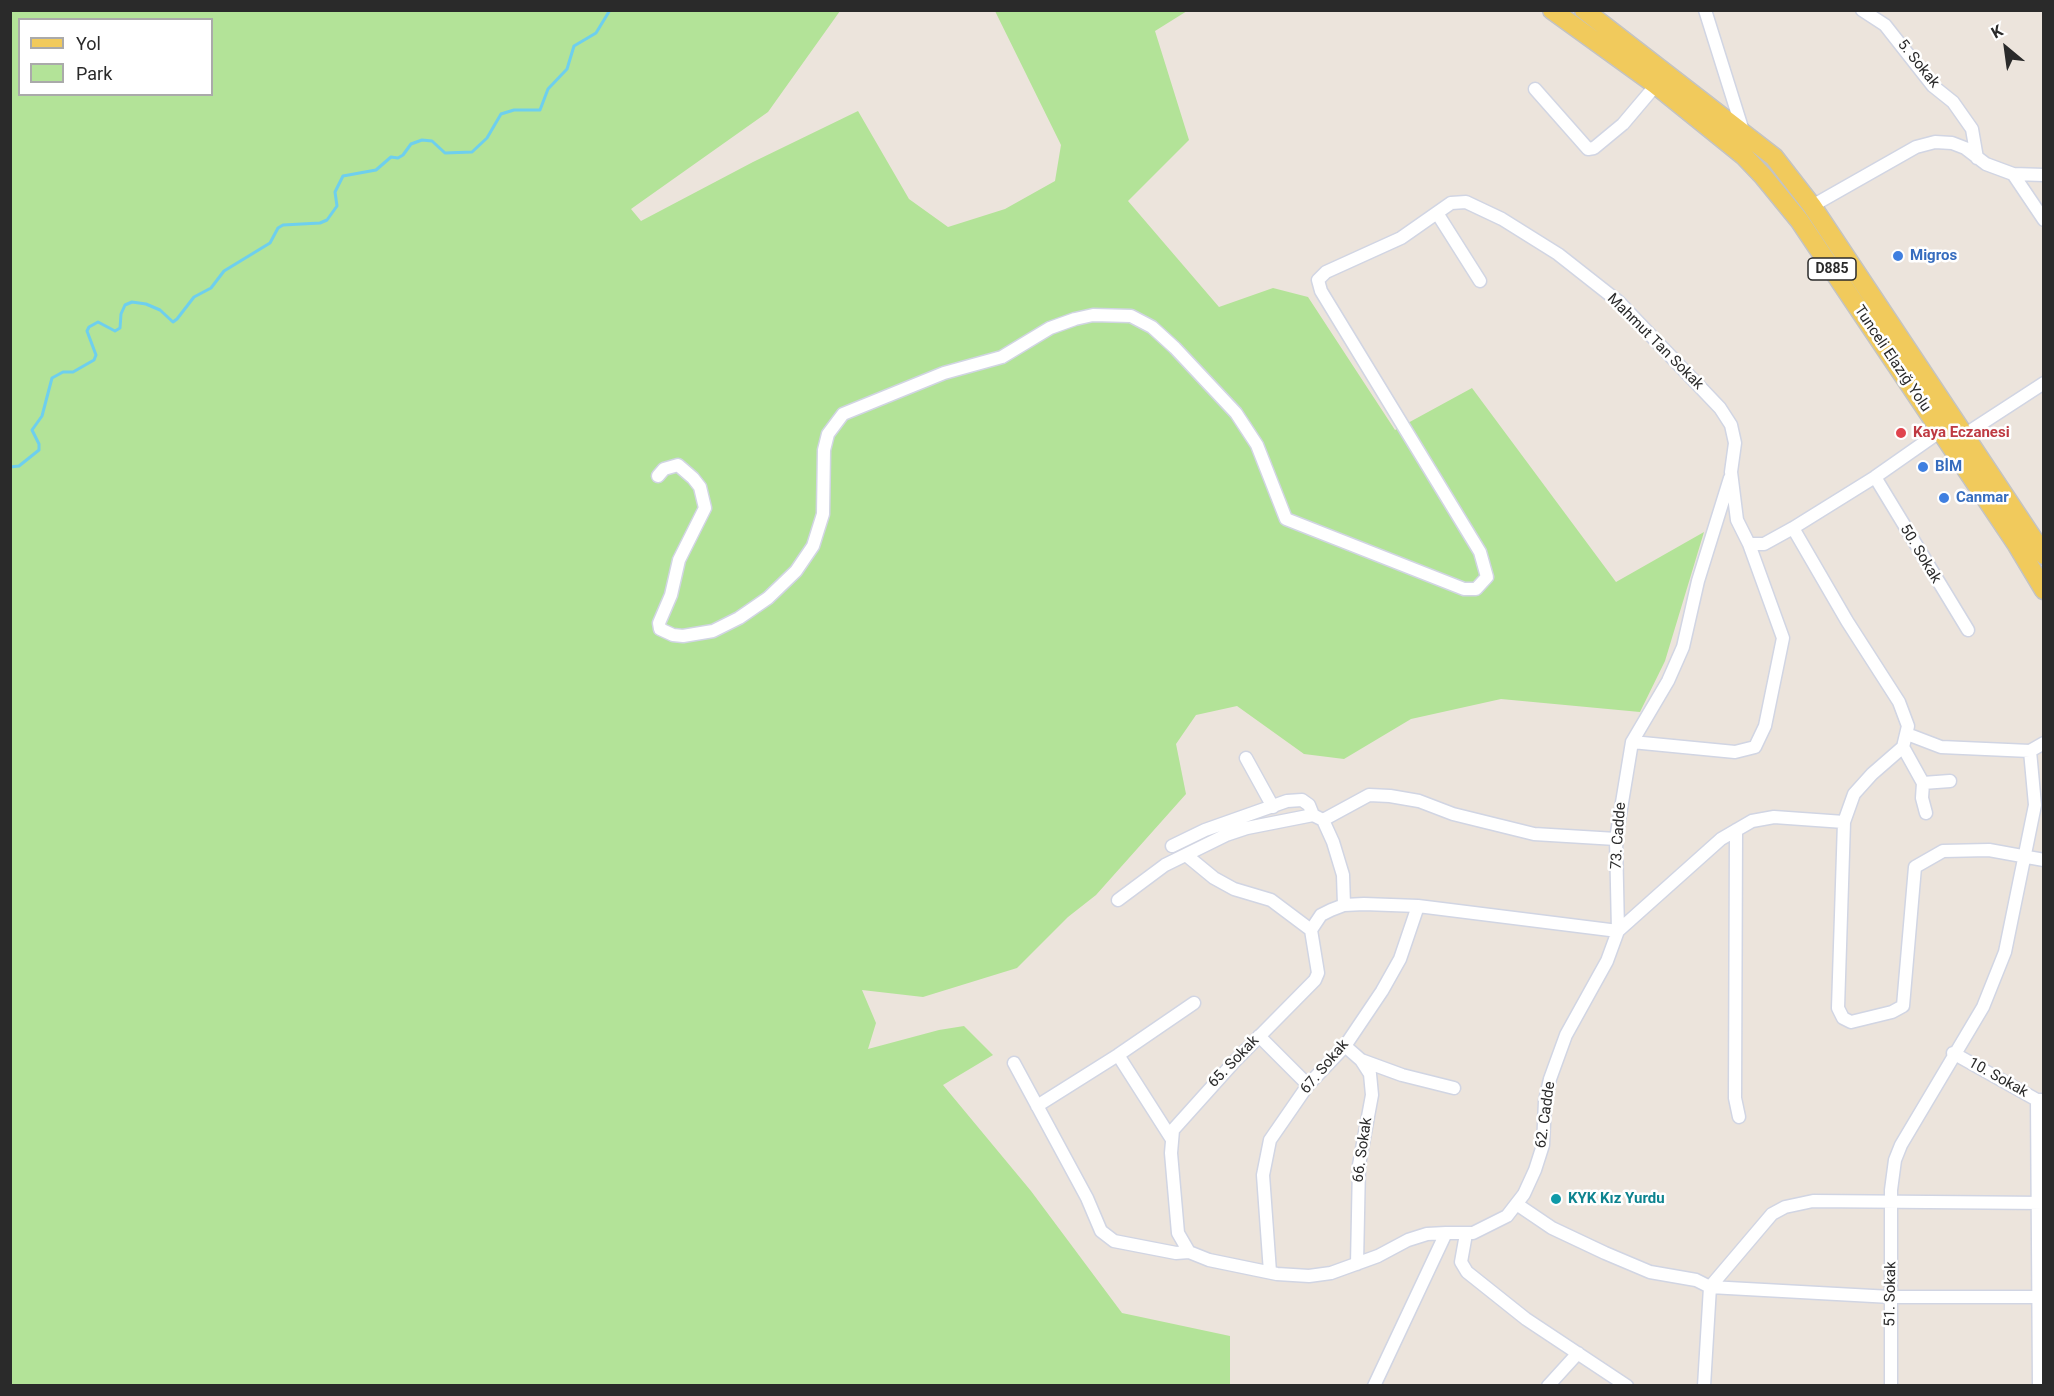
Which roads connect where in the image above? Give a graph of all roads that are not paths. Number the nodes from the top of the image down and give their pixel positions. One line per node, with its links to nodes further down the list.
1 (1552, 10): 5 (main road, Tunceli Elazığ Yolu / D885)
2 (1584, 10): 7 (main road, Tunceli Elazığ Yolu / D885)
3 (1862, 10): 8 (street, 5. Sokak)
4 (1708, 11): 7 (street)
5 (1656, 85): 6 (street); 16 (main road, Tunceli Elazığ Yolu / D885)
6 (1534, 89)
7 (1743, 131): 11 (main road, Tunceli Elazığ Yolu / D885)
8 (1977, 158): 9 (street); 11 (street)
9 (2013, 174): 10 (street); 13 (street)
10 (2043, 175)
11 (1812, 206): 16 (main road, Tunceli Elazığ Yolu / D885)
12 (1437, 213): 14 (street); 17 (street, Mahmut Tan Sokak); 18 (street, Mahmut Tan Sokak)
13 (2043, 220)
14 (1480, 281)
15 (2043, 383): 16 (street)
16 (1954, 429): 19 (street); 22 (main road, Tunceli Elazığ Yolu / D885); 23 (main road, Tunceli Elazığ Yolu / D885)
17 (1731, 472): 21 (street, Mahmut Tan Sokak); 26 (street, Mahmut Tan Sokak)
18 (658, 476)
19 (1875, 477): 20 (street); 24 (street, 50. Sokak)
20 (1793, 528): 21 (street); 25 (street)
21 (1749, 544): 26 (street, Mahmut Tan Sokak)
22 (2043, 555)
23 (2043, 590)
24 (1968, 630)
25 (1907, 734): 28 (street); 29 (street)
26 (1632, 742): 38 (street, 73. Cadde)
27 (2043, 743): 29 (street)
28 (1903, 747): 32 (street); 36 (street)
29 (2030, 751): 41 (street, 51. Sokak)
30 (1246, 758): 33 (street)
31 (1950, 781): 32 (street)
32 (1923, 783): 34 (street)
33 (1273, 807): 35 (street); 39 (street)
34 (1926, 813)
35 (1318, 817): 38 (street); 40 (street); 44 (street)
36 (1844, 822): 37 (street); 41 (street)
37 (1736, 830): 47 (street); 59 (street)
38 (1616, 839): 47 (street, 73. Cadde)
39 (1172, 846)
40 (1186, 855): 43 (street); 46 (street)
41 (2026, 857): 42 (street); 51 (street, 51. Sokak)
42 (2043, 860)
43 (1118, 900)
44 (1344, 905): 45 (street); 46 (street)
45 (1418, 906): 47 (street); 50 (street, 67. Sokak)
46 (1311, 930): 49 (street, 65. Sokak)
47 (1618, 931): 63 (street, 62. Cadde)
48 (1194, 1003): 52 (street)
49 (1259, 1036): 55 (street); 60 (street, 65. Sokak)
50 (1345, 1046): 53 (street, 66. Sokak); 55 (street, 67. Sokak)
51 (1953, 1053): 57 (street, 10. Sokak); 61 (street, 51. Sokak)
52 (1118, 1055): 58 (street); 60 (street)
53 (1361, 1060): 56 (street); 67 (street, 66. Sokak)
54 (1014, 1063): 58 (street)
55 (1308, 1085): 68 (street, 67. Sokak)
56 (1454, 1088)
57 (2040, 1100): 62 (street)
58 (1037, 1106): 66 (street)
59 (1739, 1117)
60 (1171, 1138): 66 (street)
61 (1892, 1202): 62 (street); 69 (street); 71 (street, 51. Sokak)
62 (2041, 1203): 70 (street)
63 (1518, 1204): 65 (street, 62. Cadde); 69 (street)
64 (1446, 1233): 65 (street, 62. Cadde); 67 (street); 73 (street)
65 (1466, 1234): 72 (street)
66 (1189, 1252): 68 (street)
67 (1357, 1264): 68 (street)
68 (1270, 1272)
69 (1710, 1287): 71 (street); 76 (street)
70 (2037, 1297): 71 (street); 78 (street)
71 (1891, 1298): 77 (street, 51. Sokak)
72 (1578, 1353): 74 (street); 75 (street)
73 (1374, 1386)
74 (1548, 1386)
75 (1627, 1386)
76 (1704, 1386)
77 (1891, 1386)
78 (2039, 1386)

